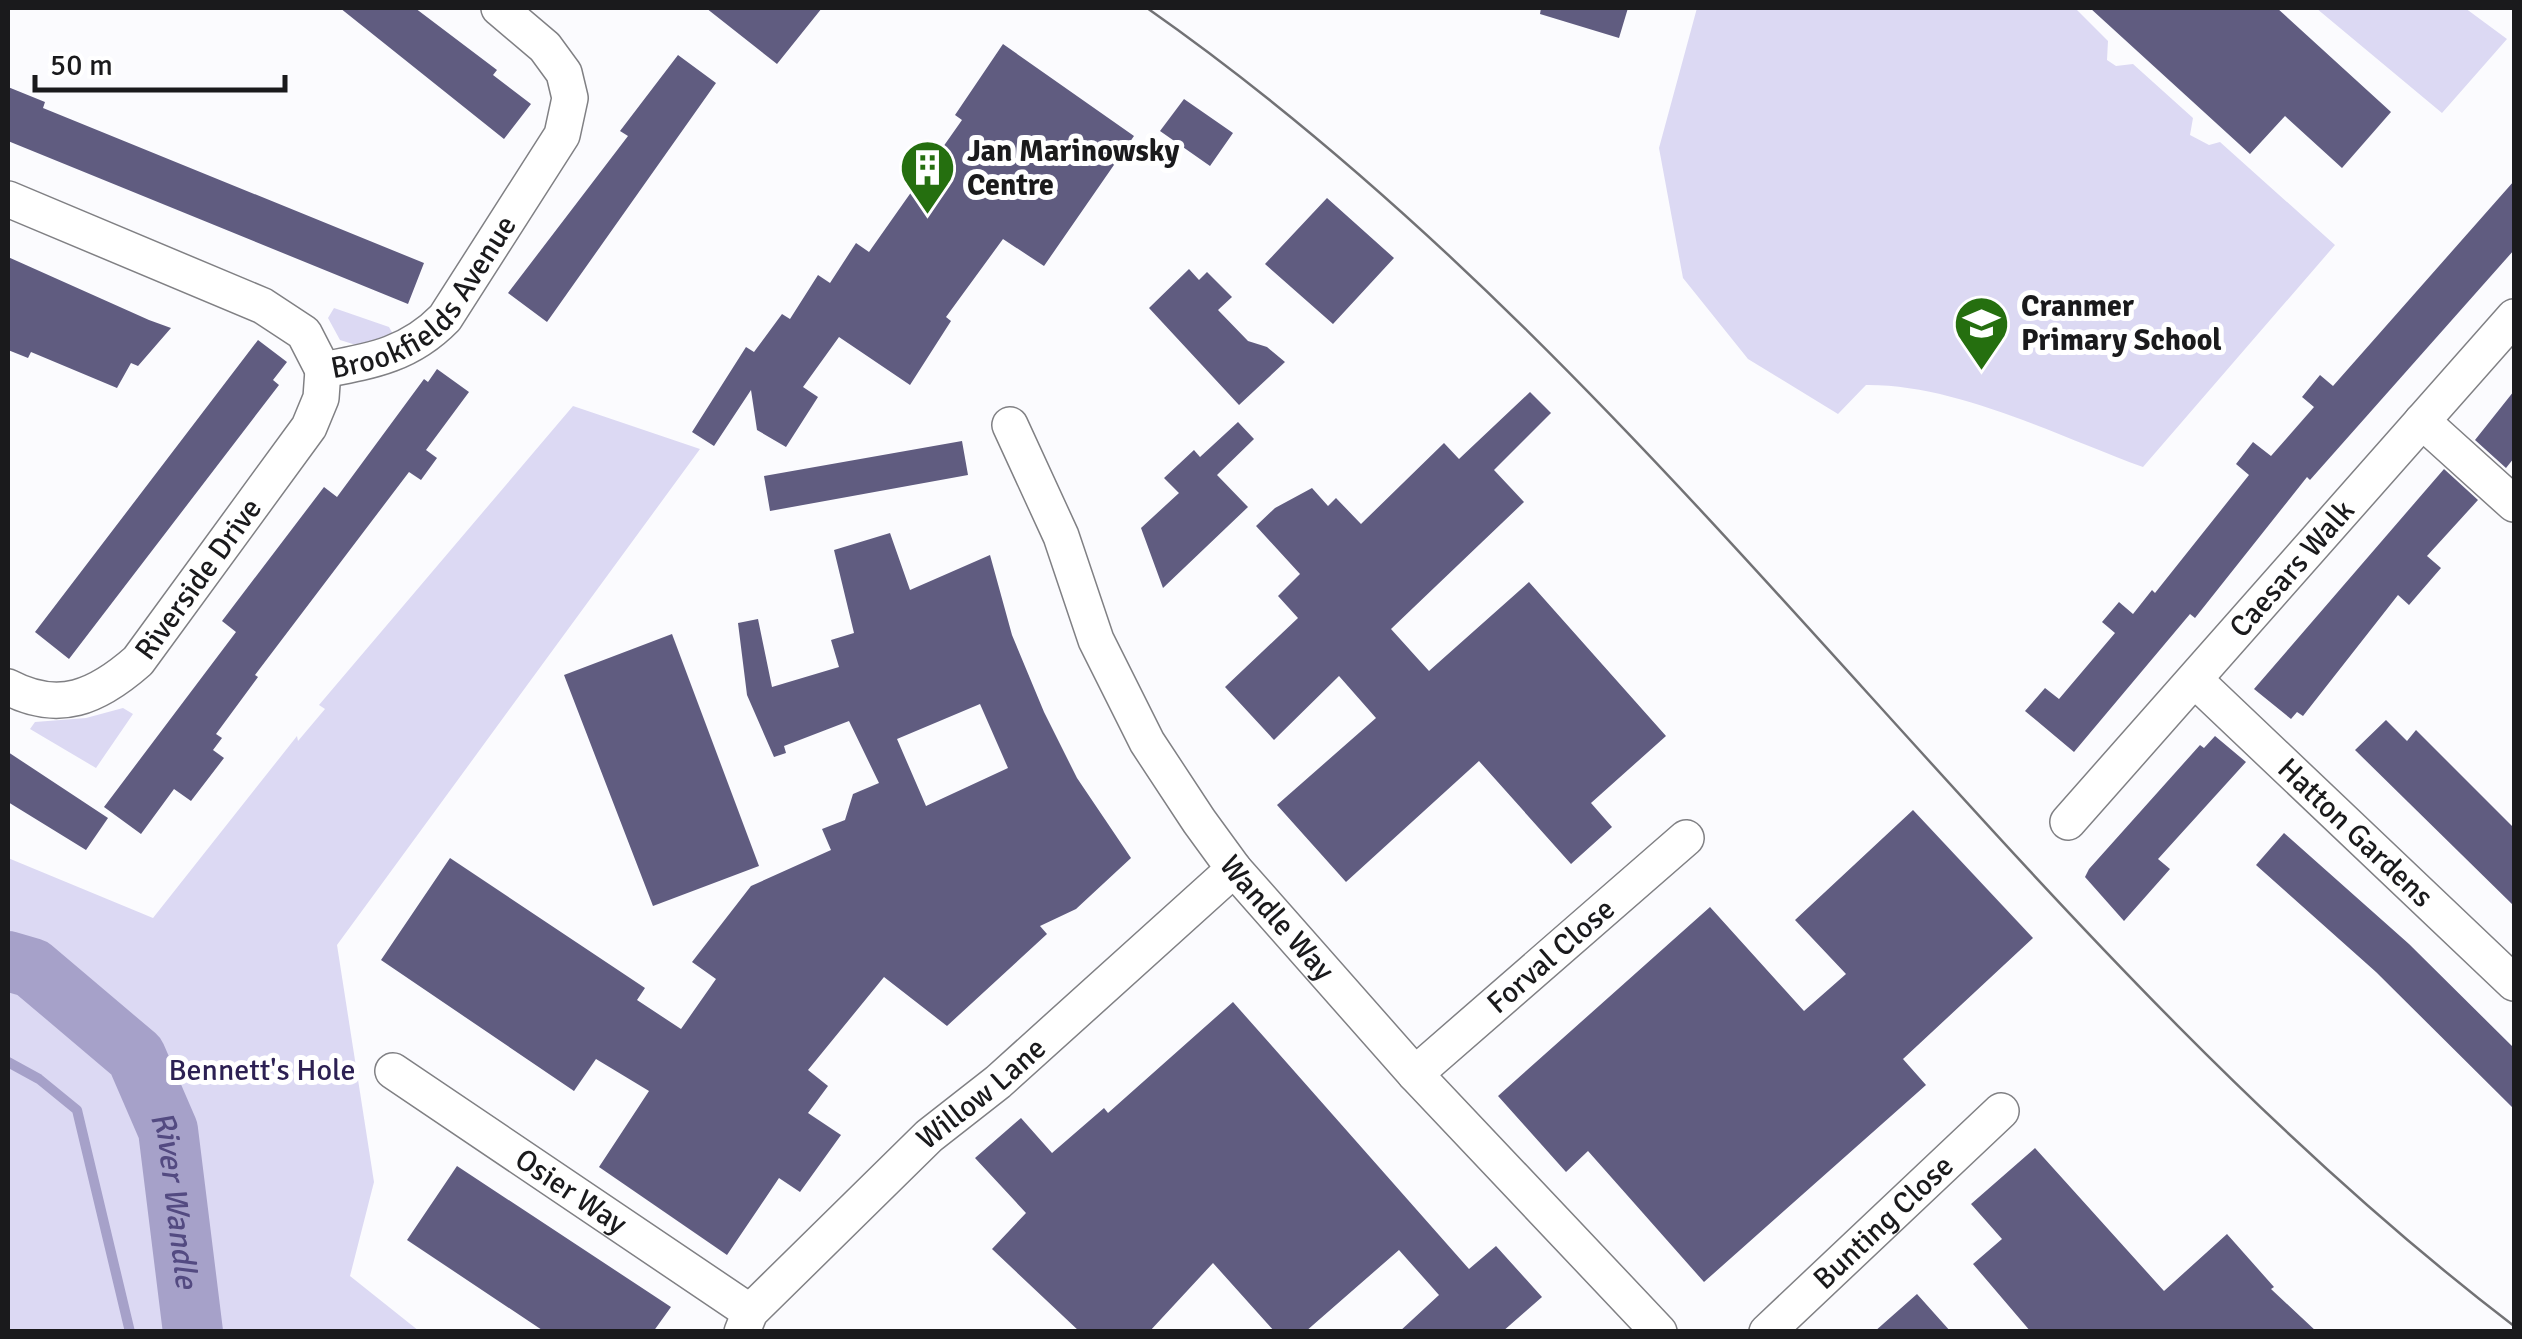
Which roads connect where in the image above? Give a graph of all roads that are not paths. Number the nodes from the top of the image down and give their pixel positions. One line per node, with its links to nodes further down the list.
1 (499, 8): 4 (street, Brookfields Avenue)
2 (8, 199): 4 (street, Brookfields Avenue)
3 (2514, 318): 5 (street, Caesars Walk)
4 (322, 370): 9 (street, Riverside Drive)
5 (2422, 421): 7 (street); 8 (street, Caesars Walk)
6 (1010, 425): 12 (street, Wandle Way)
7 (2514, 504)
8 (2196, 681): 10 (street, Caesars Walk); 13 (street, Hatton Gardens)
9 (8, 686)
10 (2068, 822)
11 (1686, 838): 15 (street, Forval Close)
12 (1234, 870): 15 (street, Wandle Way); 17 (street, Willow Lane)
13 (2514, 983)
14 (393, 1071): 17 (street, Osier Way)
15 (1416, 1074): 18 (street, Wandle Way)
16 (2000, 1111): 19 (street, Bunting Close)
17 (746, 1322)
18 (1659, 1332)
19 (1767, 1332)

